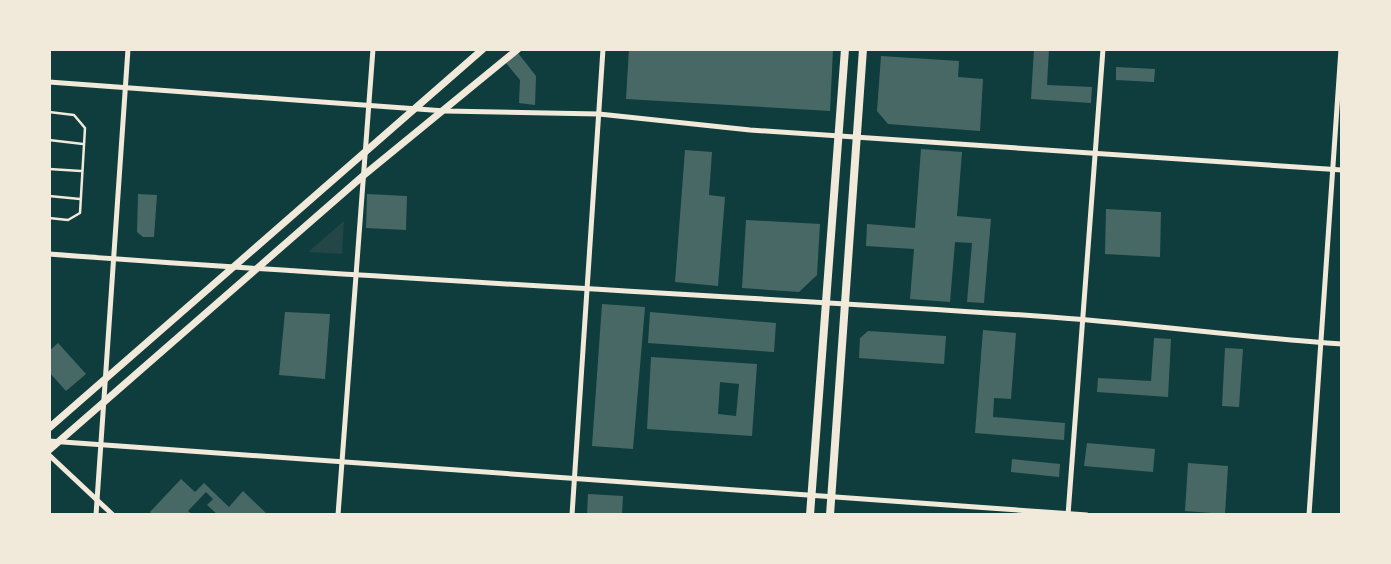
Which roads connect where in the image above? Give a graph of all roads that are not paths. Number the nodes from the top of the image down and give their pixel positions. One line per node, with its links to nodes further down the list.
1 (128, 49): 11 (street)
2 (373, 49): 12 (street)
3 (483, 49): 13 (main road)
4 (517, 49): 14 (main road)
5 (603, 49): 16 (street)
6 (845, 49): 17 (main road)
7 (863, 49): 18 (main road)
8 (1104, 49): 22 (street)
9 (1341, 49): 24 (street)
10 (49, 82): 11 (street)
11 (125, 88): 12 (street); 32 (street)
12 (370, 105): 13 (street); 21 (street)
13 (414, 108): 14 (street); 21 (main road)
14 (445, 111): 16 (street); 27 (main road)
15 (49, 112): 20 (lane)
16 (599, 114): 17 (street); 36 (street)
17 (838, 134): 18 (street); 37 (main road)
18 (857, 135): 22 (street); 38 (main road)
19 (49, 140): 20 (lane)
20 (83, 144): 26 (lane)
21 (367, 149): 27 (street); 33 (main road)
22 (1096, 152): 24 (street); 39 (street)
23 (49, 169): 26 (lane)
24 (1333, 169): 25 (street); 40 (street)
25 (1342, 170)
26 (81, 171): 29 (lane)
27 (364, 175): 34 (main road); 35 (street)
28 (49, 196): 29 (lane)
29 (80, 199): 30 (lane)
30 (49, 218)
31 (49, 254): 32 (street)
32 (113, 258): 33 (street); 42 (street)
33 (234, 265): 34 (street); 42 (main road)
34 (256, 267): 35 (street); 43 (main road)
35 (356, 276): 36 (street); 49 (street)
36 (588, 291): 37 (street); 50 (street)
37 (825, 302): 38 (street); 51 (main road)
38 (845, 303): 39 (street); 52 (main road)
39 (1083, 319): 40 (street); 54 (street)
40 (1321, 343): 41 (street); 62 (street)
41 (1342, 344)
42 (104, 380): 43 (street); 44 (main road)
43 (103, 402): 46 (main road); 47 (street)
44 (49, 428)
45 (49, 441): 46 (street)
46 (60, 441): 47 (street); 48 (main road)
47 (100, 444): 49 (street); 53 (street)
48 (49, 452): 53 (street)
49 (343, 461): 50 (street); 57 (street)
50 (575, 478): 51 (street); 58 (street)
51 (812, 494): 52 (street); 59 (main road)
52 (832, 496): 54 (street); 60 (main road)
53 (97, 500): 55 (street); 56 (street)
54 (1068, 514): 61 (street)
55 (96, 515)
56 (113, 515)
57 (338, 515)
58 (572, 515)
59 (810, 515)
60 (830, 515)
61 (1087, 515)
62 (1309, 515)

